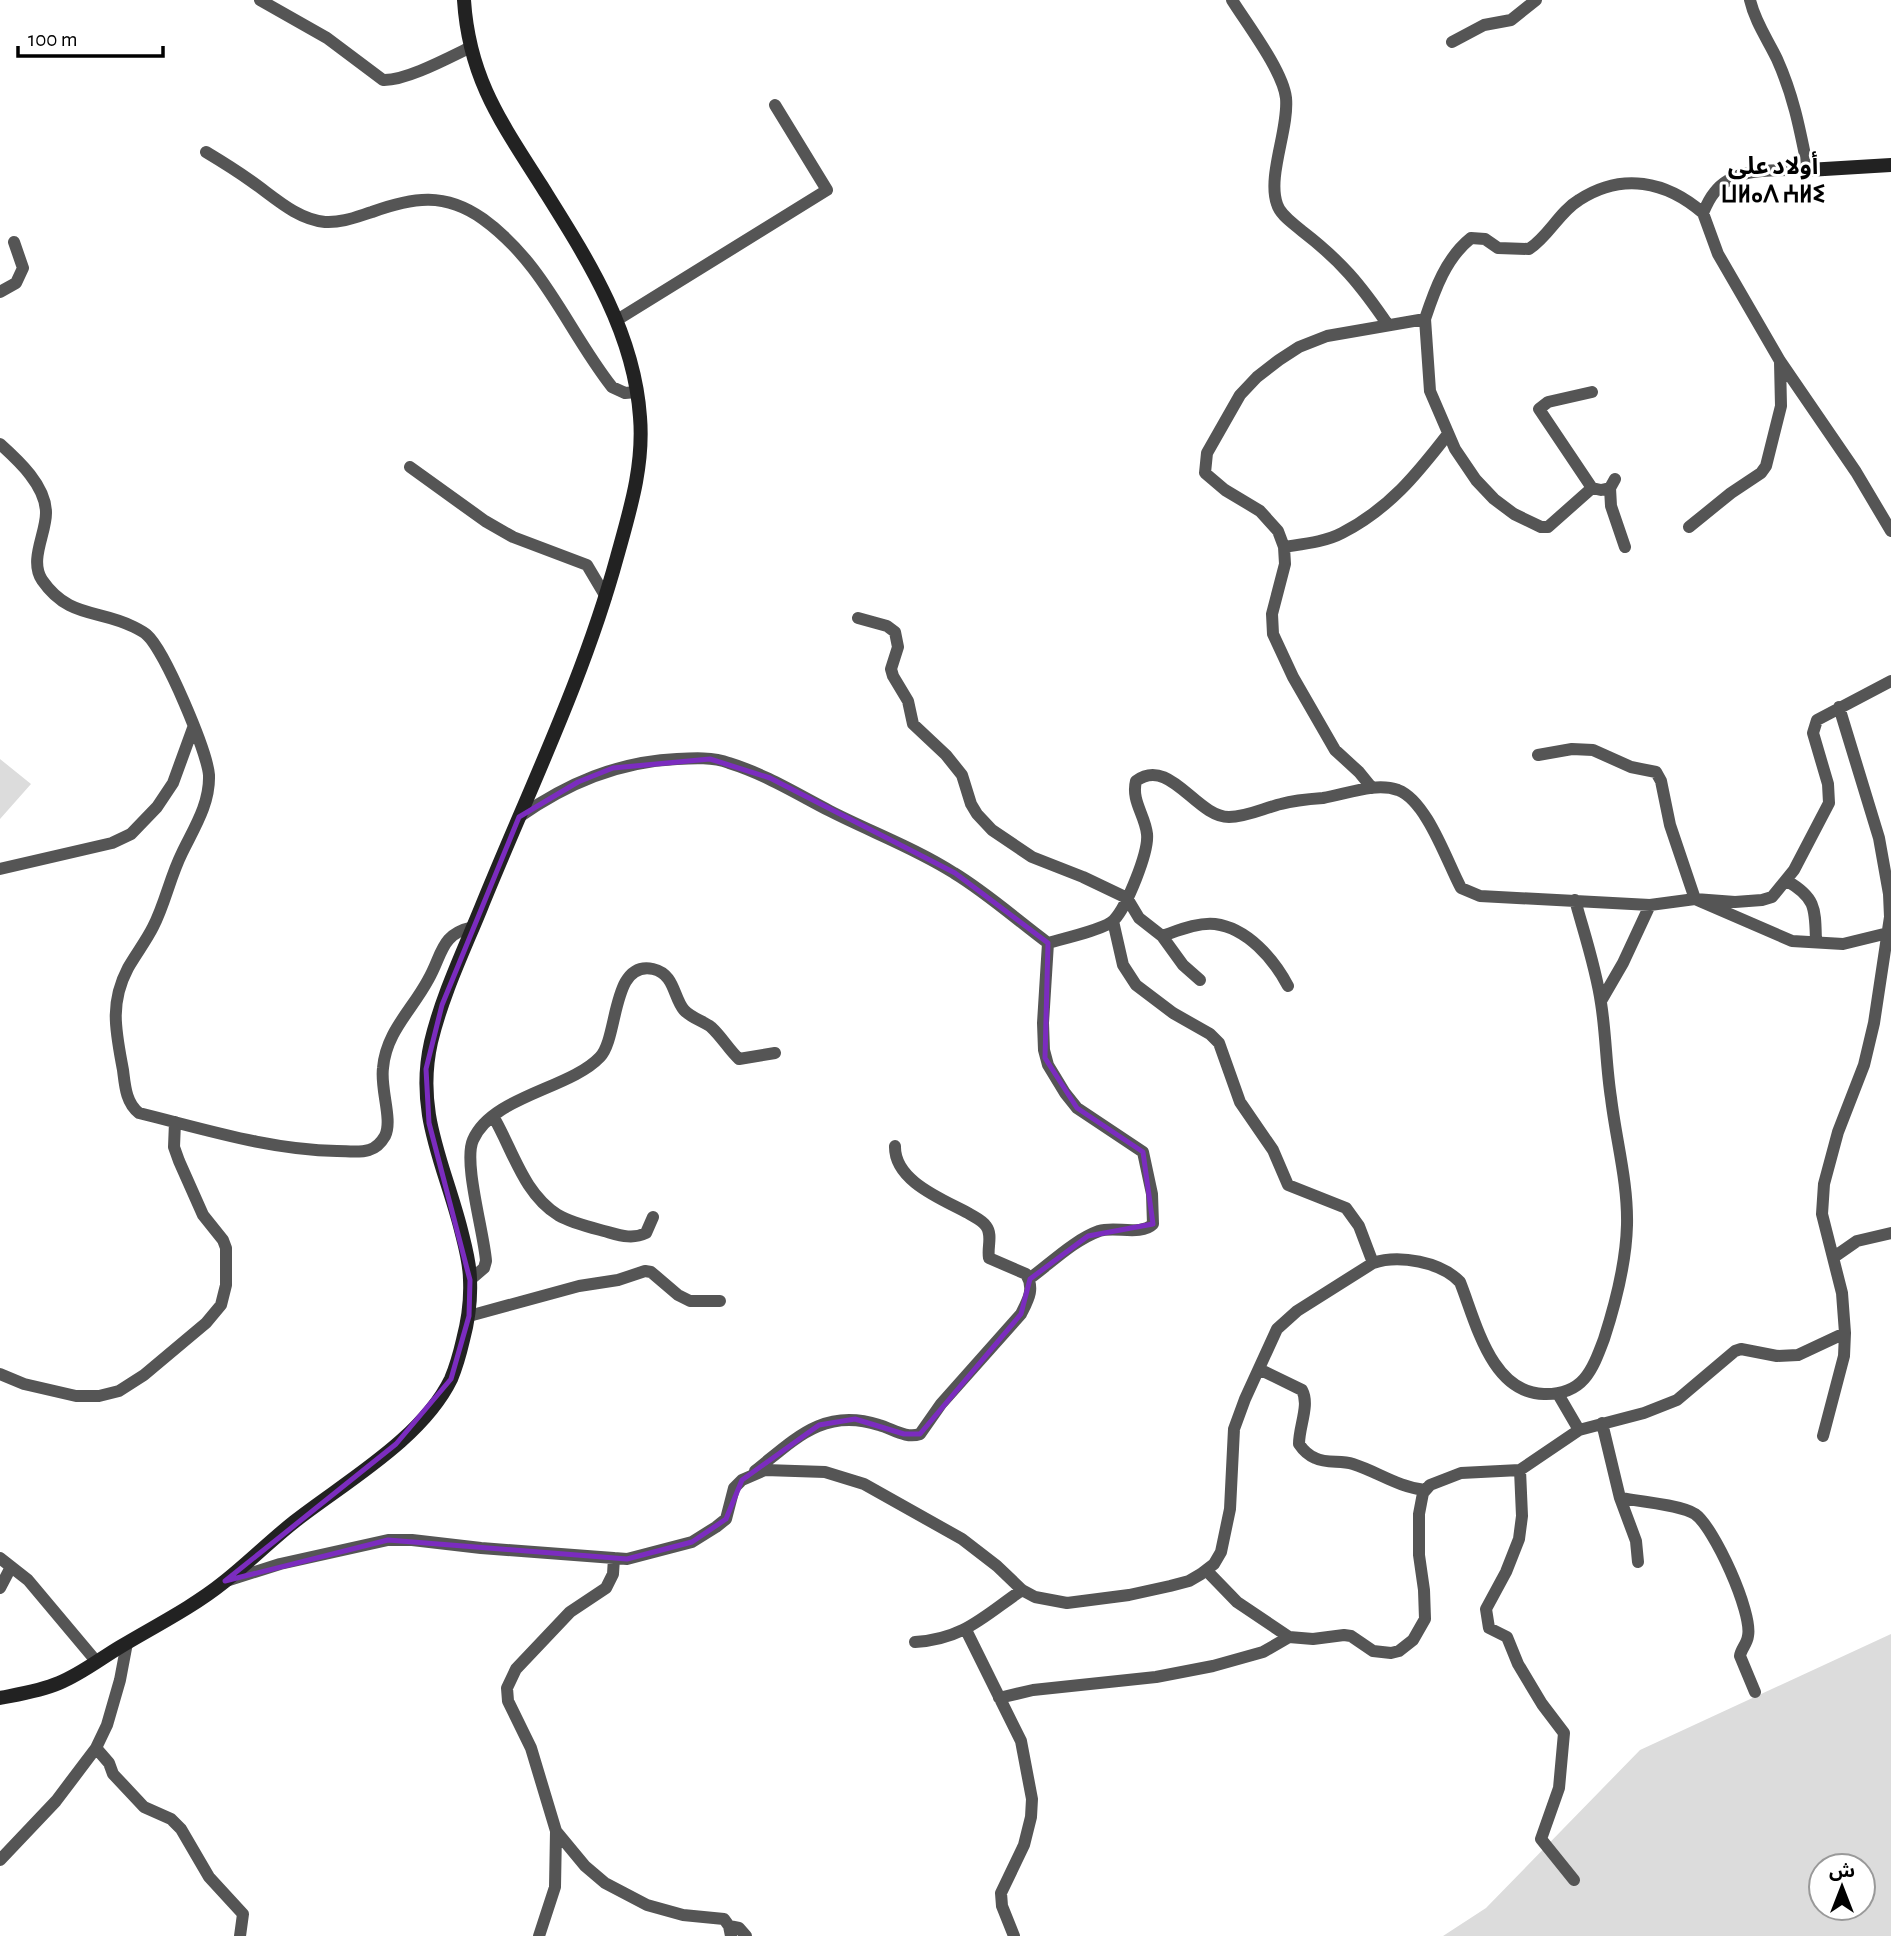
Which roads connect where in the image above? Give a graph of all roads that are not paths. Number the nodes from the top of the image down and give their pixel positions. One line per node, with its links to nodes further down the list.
1 (260, 0): 7 (street)
2 (464, 0): 7 (street)
3 (1232, 0): 17 (street)
4 (1536, 0): 6 (street)
5 (1750, 0): 11 (street)
6 (1452, 43)
7 (471, 47): 16 (street)
8 (775, 105): 16 (street)
9 (206, 152): 20 (street)
10 (1891, 165): 11 (street)
11 (1808, 170): 12 (street)
12 (1703, 213): 15 (street); 18 (street)
13 (14, 242): 14 (street)
14 (0, 292)
15 (1425, 319): 17 (street); 21 (street)
16 (617, 320): 20 (street)
17 (1388, 325): 27 (street)
18 (1780, 361): 25 (street); 26 (street)
19 (1592, 391): 24 (street)
20 (636, 392): 29 (street)
21 (1448, 434): 24 (street); 27 (street)
22 (0, 444): 33 (street)
23 (410, 467): 29 (street)
24 (1592, 488): 28 (street)
25 (1689, 527)
26 (1891, 531)
27 (1284, 547): 35 (street)
28 (1625, 547)
29 (606, 597): 36 (street)
30 (858, 618): 39 (street)
31 (1891, 681): 32 (street)
32 (1839, 707): 38 (street); 45 (street)
33 (193, 728): 37 (street); 54 (street)
34 (1538, 755): 40 (street)
35 (1372, 788): 39 (street); 41 (street)
36 (519, 817): 44 (street); 48 (street)
37 (0, 869)
38 (1787, 881): 40 (street); 47 (street)
39 (1127, 898): 43 (street); 46 (street)
40 (1695, 899): 42 (street); 47 (street)
41 (1576, 900): 42 (street); 51 (street)
42 (1650, 905): 51 (street)
43 (1114, 922): 48 (street); 59 (street)
44 (473, 927): 54 (street); 61 (street)
45 (1888, 933): 47 (street); 58 (street)
46 (1161, 936): 49 (street); 50 (street)
47 (1816, 942)
48 (1048, 943): 60 (street)
49 (1200, 980)
50 (1288, 986)
51 (1601, 1001): 67 (street)
52 (775, 1053): 53 (street)
53 (493, 1116): 56 (street); 61 (street)
54 (175, 1122): 66 (street)
55 (895, 1146): 60 (street)
56 (653, 1217)
57 (1891, 1233): 58 (street)
58 (1834, 1257): 64 (street)
59 (1373, 1263): 65 (street); 67 (street)
60 (1029, 1279): 72 (street)
61 (470, 1280): 63 (street)
62 (720, 1301): 63 (street)
63 (469, 1316): 80 (street)
64 (1846, 1333): 68 (street); 70 (street)
65 (1259, 1369): 73 (street); 79 (street)
66 (0, 1374)
67 (1558, 1394): 69 (street)
68 (1602, 1423): 69 (street); 74 (street)
69 (1579, 1430): 71 (street)
70 (1823, 1436)
71 (1520, 1470): 73 (street); 94 (street)
72 (752, 1474): 76 (street); 82 (street)
73 (1425, 1490): 84 (street)
74 (1620, 1498): 77 (street); 88 (street)
75 (0, 1558): 78 (street)
76 (614, 1558): 80 (street); 92 (street)
77 (1638, 1562)
78 (11, 1567): 81 (street); 87 (street)
79 (1206, 1570): 82 (street); 84 (street)
80 (225, 1581): 86 (street)
81 (0, 1588)
82 (1022, 1590): 83 (street)
83 (966, 1630): 85 (street); 90 (street)
84 (1289, 1637): 90 (street)
85 (915, 1642)
86 (127, 1643): 87 (street); 91 (street)
87 (96, 1661): 89 (street)
88 (1755, 1692)
89 (0, 1698)
90 (999, 1698): 99 (street)
91 (96, 1748): 93 (street); 96 (street)
92 (556, 1831): 95 (street); 97 (street)
93 (0, 1860)
94 (1574, 1880)
95 (730, 1931): 98 (street)
96 (240, 1936)
97 (539, 1936)
98 (746, 1936)
99 (1014, 1936)

